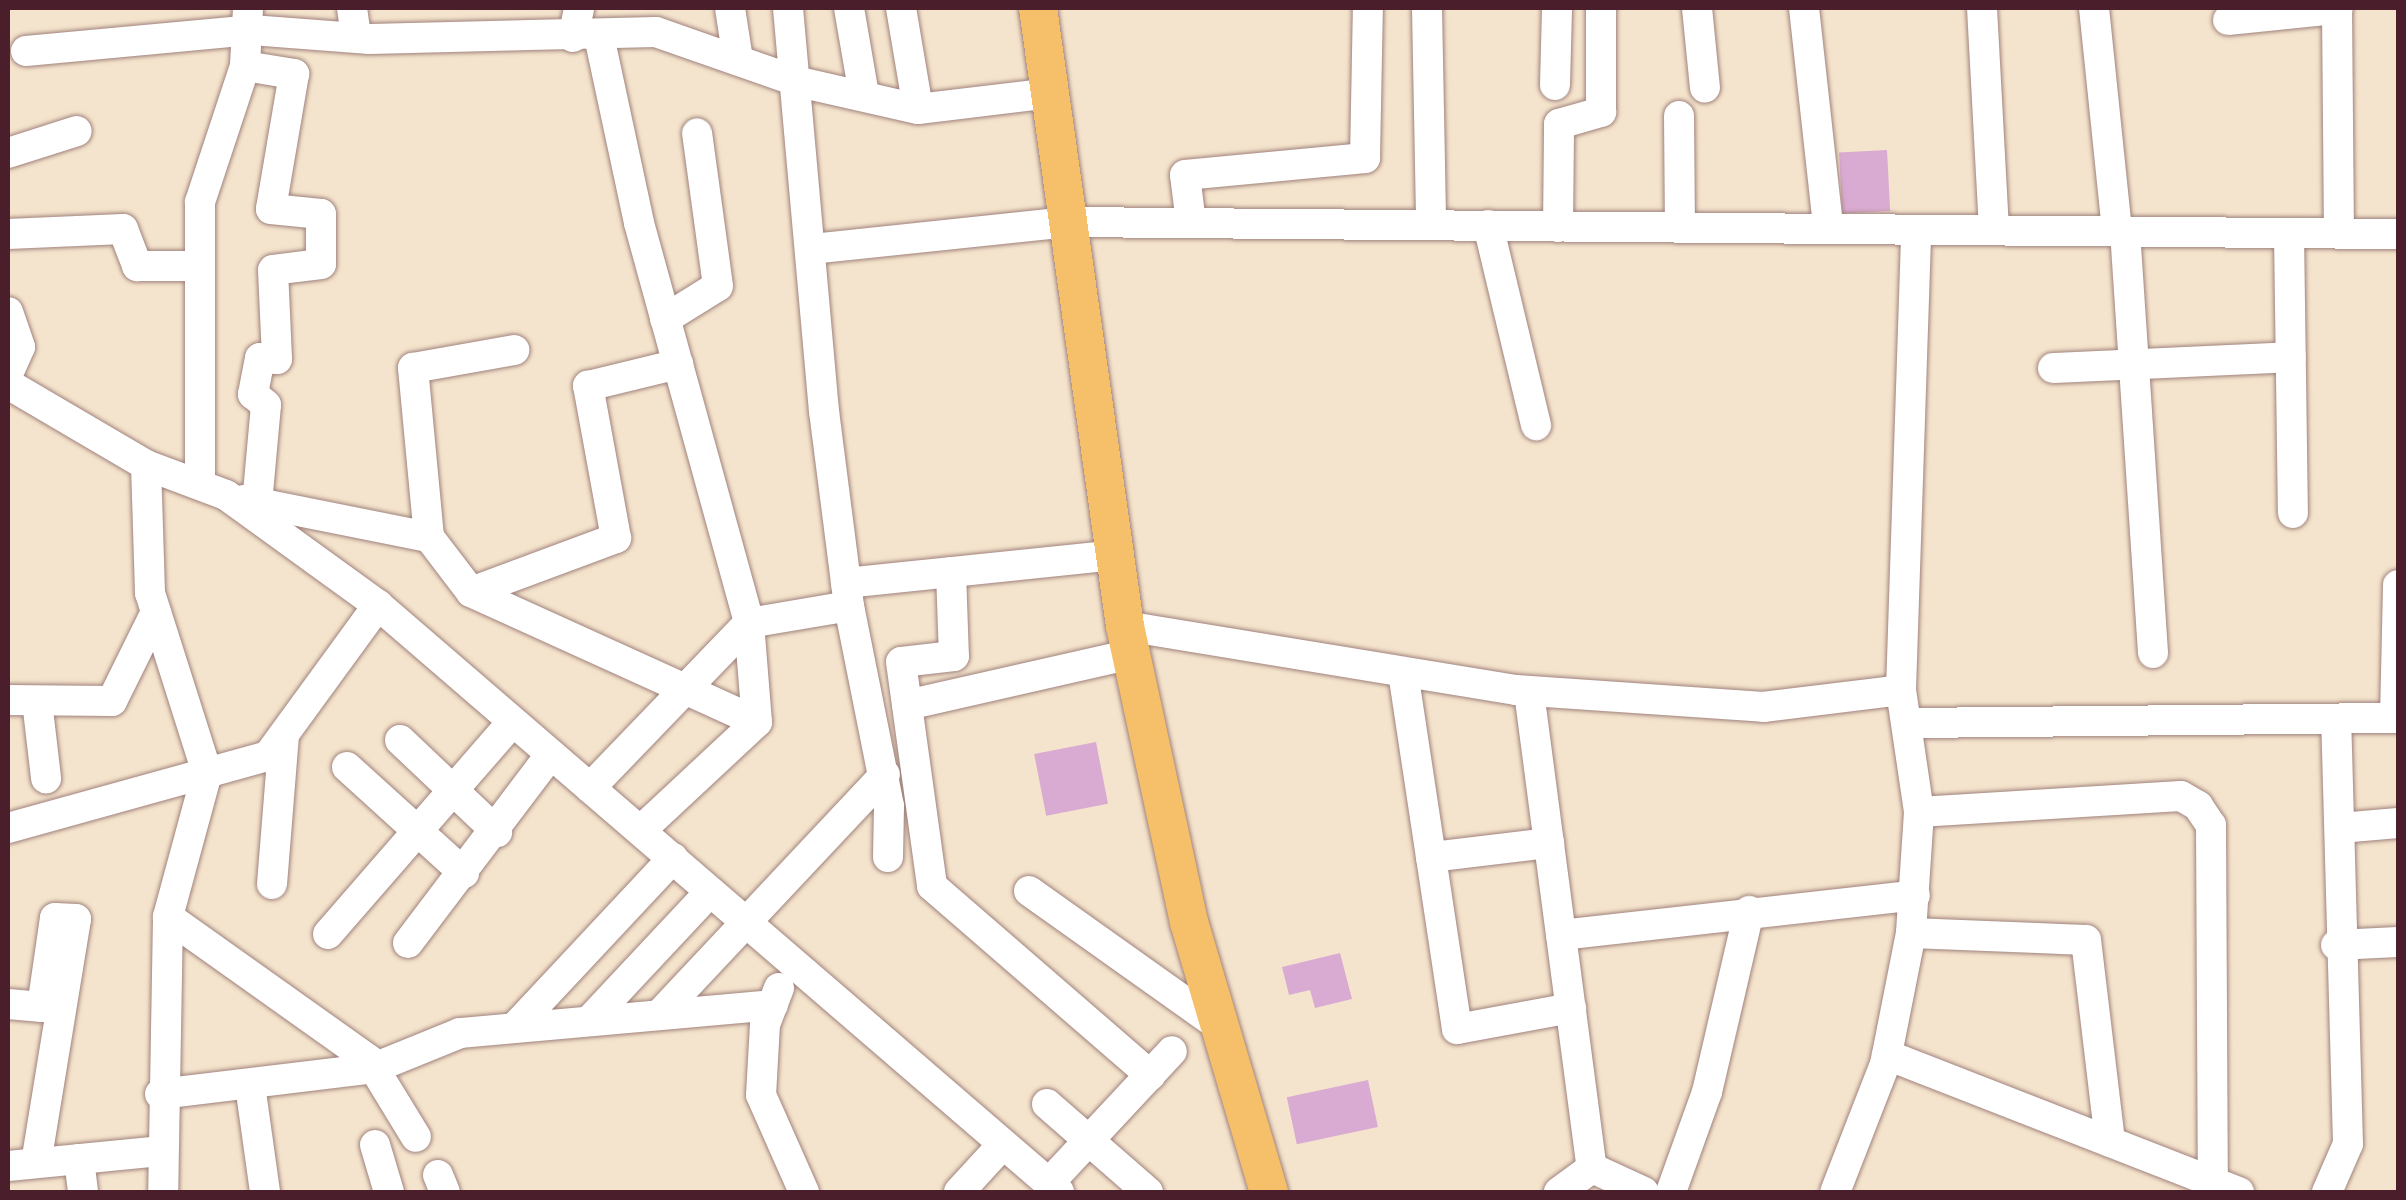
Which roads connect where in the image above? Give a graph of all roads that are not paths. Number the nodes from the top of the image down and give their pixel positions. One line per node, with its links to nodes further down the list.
1 (730, 8): 23 (street)
2 (788, 8): 25 (street)
3 (849, 8): 29 (street)
4 (901, 8): 30 (street)
5 (1038, 8): 28 (main road)
6 (1368, 8): 36 (street)
7 (1427, 8): 37 (street)
8 (1557, 8): 26 (street)
9 (1601, 8): 39 (street)
10 (1697, 8): 27 (street)
11 (1804, 8): 40 (street)
12 (1982, 8): 43 (street)
13 (2094, 8): 44 (street)
14 (2337, 8): 16 (street); 46 (street)
15 (249, 19): 17 (street); 18 (street); 24 (street)
16 (2228, 20)
17 (303, 21): 19 (street)
18 (166, 22): 22 (street)
19 (354, 22): 20 (street)
20 (499, 22): 21 (street)
21 (584, 27): 23 (street); 52 (street)
22 (26, 51)
23 (737, 53): 25 (street)
24 (245, 66): 50 (street); 63 (street)
25 (799, 82): 29 (street); 49 (street)
26 (1556, 85)
27 (1705, 88)
28 (1050, 93): 30 (street); 35 (main road)
29 (864, 95): 30 (street)
30 (918, 109)
31 (1679, 116): 41 (street)
32 (78, 131): 34 (street)
33 (697, 134): 52 (street)
34 (8, 153)
35 (1068, 222): 36 (street); 49 (street); 66 (main road)
36 (1191, 223): 37 (street)
37 (1431, 225): 38 (street)
38 (1488, 225): 39 (street); 60 (street)
39 (1558, 226): 41 (street)
40 (1828, 226): 41 (street); 42 (street)
41 (1680, 228)
42 (1916, 230): 43 (street); 78 (street)
43 (1994, 230): 44 (street)
44 (2121, 231): 45 (street); 56 (street)
45 (2289, 233): 46 (street); 54 (street)
46 (2338, 233): 48 (street)
47 (8, 234): 50 (street)
48 (2398, 234)
49 (811, 249): 70 (street)
50 (200, 266): 62 (street)
51 (8, 312): 58 (street)
52 (665, 319): 55 (street)
53 (514, 350): 65 (street)
54 (2291, 357): 56 (street); 64 (street)
55 (678, 364): 69 (street); 73 (street)
56 (2134, 364): 57 (street); 75 (street)
57 (2053, 368)
58 (8, 374)
59 (8, 384): 61 (street)
60 (1536, 425)
61 (146, 465): 62 (street); 72 (street)
62 (213, 490): 63 (street); 71 (street)
63 (256, 504): 65 (street)
64 (2293, 513)
65 (429, 537): 69 (street)
66 (1115, 555): 67 (street); 74 (main road)
67 (951, 572): 70 (street); 81 (street)
68 (2398, 585): 82 (street)
69 (471, 592): 77 (street)
70 (847, 594): 73 (street); 92 (street)
71 (378, 605): 83 (street); 87 (street)
72 (156, 612): 80 (street); 91 (street)
73 (749, 623): 77 (street); 84 (street)
74 (1128, 640): 76 (street); 81 (street); 128 (main road)
75 (2153, 652)
76 (1403, 672): 79 (street); 105 (street)
77 (686, 689): 84 (street); 94 (street)
78 (1901, 690): 79 (street); 86 (street)
79 (1529, 692): 103 (street)
80 (22, 701): 93 (street)
81 (907, 705): 132 (street)
82 (2397, 718): 85 (street)
83 (512, 722): 89 (street); 95 (street)
84 (757, 722): 100 (street)
85 (2336, 722): 86 (street); 99 (street)
86 (1910, 723): 96 (street)
87 (284, 735): 91 (street); 108 (street)
88 (400, 740): 95 (street)
89 (550, 755): 94 (street); 102 (street)
90 (347, 767): 101 (street)
91 (207, 773): 98 (street); 113 (street)
92 (884, 774): 104 (street); 114 (street)
93 (46, 778)
94 (590, 788): 100 (street)
95 (454, 791): 101 (street); 102 (street)
96 (1919, 812): 111 (street); 146 (street)
97 (2398, 823): 99 (street)
98 (8, 828)
99 (2340, 828): 120 (street)
100 (640, 830): 106 (street)
101 (418, 832): 107 (street); 116 (street)
102 (497, 832): 107 (street)
103 (1549, 843): 105 (street); 117 (street)
104 (888, 857)
105 (1431, 857): 124 (street)
106 (674, 858): 110 (street); 127 (street)
107 (464, 873): 118 (street)
108 (272, 884)
109 (1029, 891): 128 (street)
110 (709, 893): 114 (street); 126 (street)
111 (1915, 894): 112 (street); 115 (street)
112 (1748, 911): 117 (street); 157 (street)
113 (168, 917): 131 (street); 134 (street)
114 (745, 924): 121 (street); 125 (street)
115 (1910, 933): 130 (street); 138 (street)
116 (328, 934)
117 (1562, 935): 124 (street)
118 (408, 942)
119 (2398, 942): 120 (street)
120 (2336, 944): 159 (street)
121 (785, 960): 123 (street); 140 (street)
122 (8, 1004): 143 (street)
123 (773, 1004): 125 (street); 151 (street)
124 (1571, 1008): 144 (street)
125 (659, 1015): 126 (street)
126 (590, 1020): 127 (street)
127 (516, 1026): 131 (street)
128 (1218, 1026): 154 (main road)
129 (1172, 1050): 132 (street)
130 (1886, 1056): 138 (street); 158 (street)
131 (374, 1068): 133 (street); 136 (street)
132 (1150, 1075): 137 (street)
133 (250, 1086): 134 (street); 149 (street)
134 (160, 1094): 141 (street)
135 (1048, 1104): 137 (street)
136 (416, 1137)
137 (1088, 1141): 145 (street); 153 (street)
138 (2110, 1142): 146 (street)
139 (375, 1145): 150 (street)
140 (1002, 1146): 145 (street); 152 (street)
141 (160, 1151): 142 (street); 148 (street)
142 (80, 1159): 143 (street); 147 (street)
143 (22, 1164)
144 (1592, 1168): 155 (street); 156 (street)
145 (1054, 1188)
146 (2226, 1188)
147 (84, 1192)
148 (164, 1192)
149 (266, 1192)
150 (389, 1192)
151 (804, 1192)
152 (958, 1192)
153 (1148, 1192)
154 (1269, 1192)
155 (1560, 1192)
156 (1644, 1192)
157 (1671, 1192)
158 (1835, 1192)
159 (2327, 1192)

